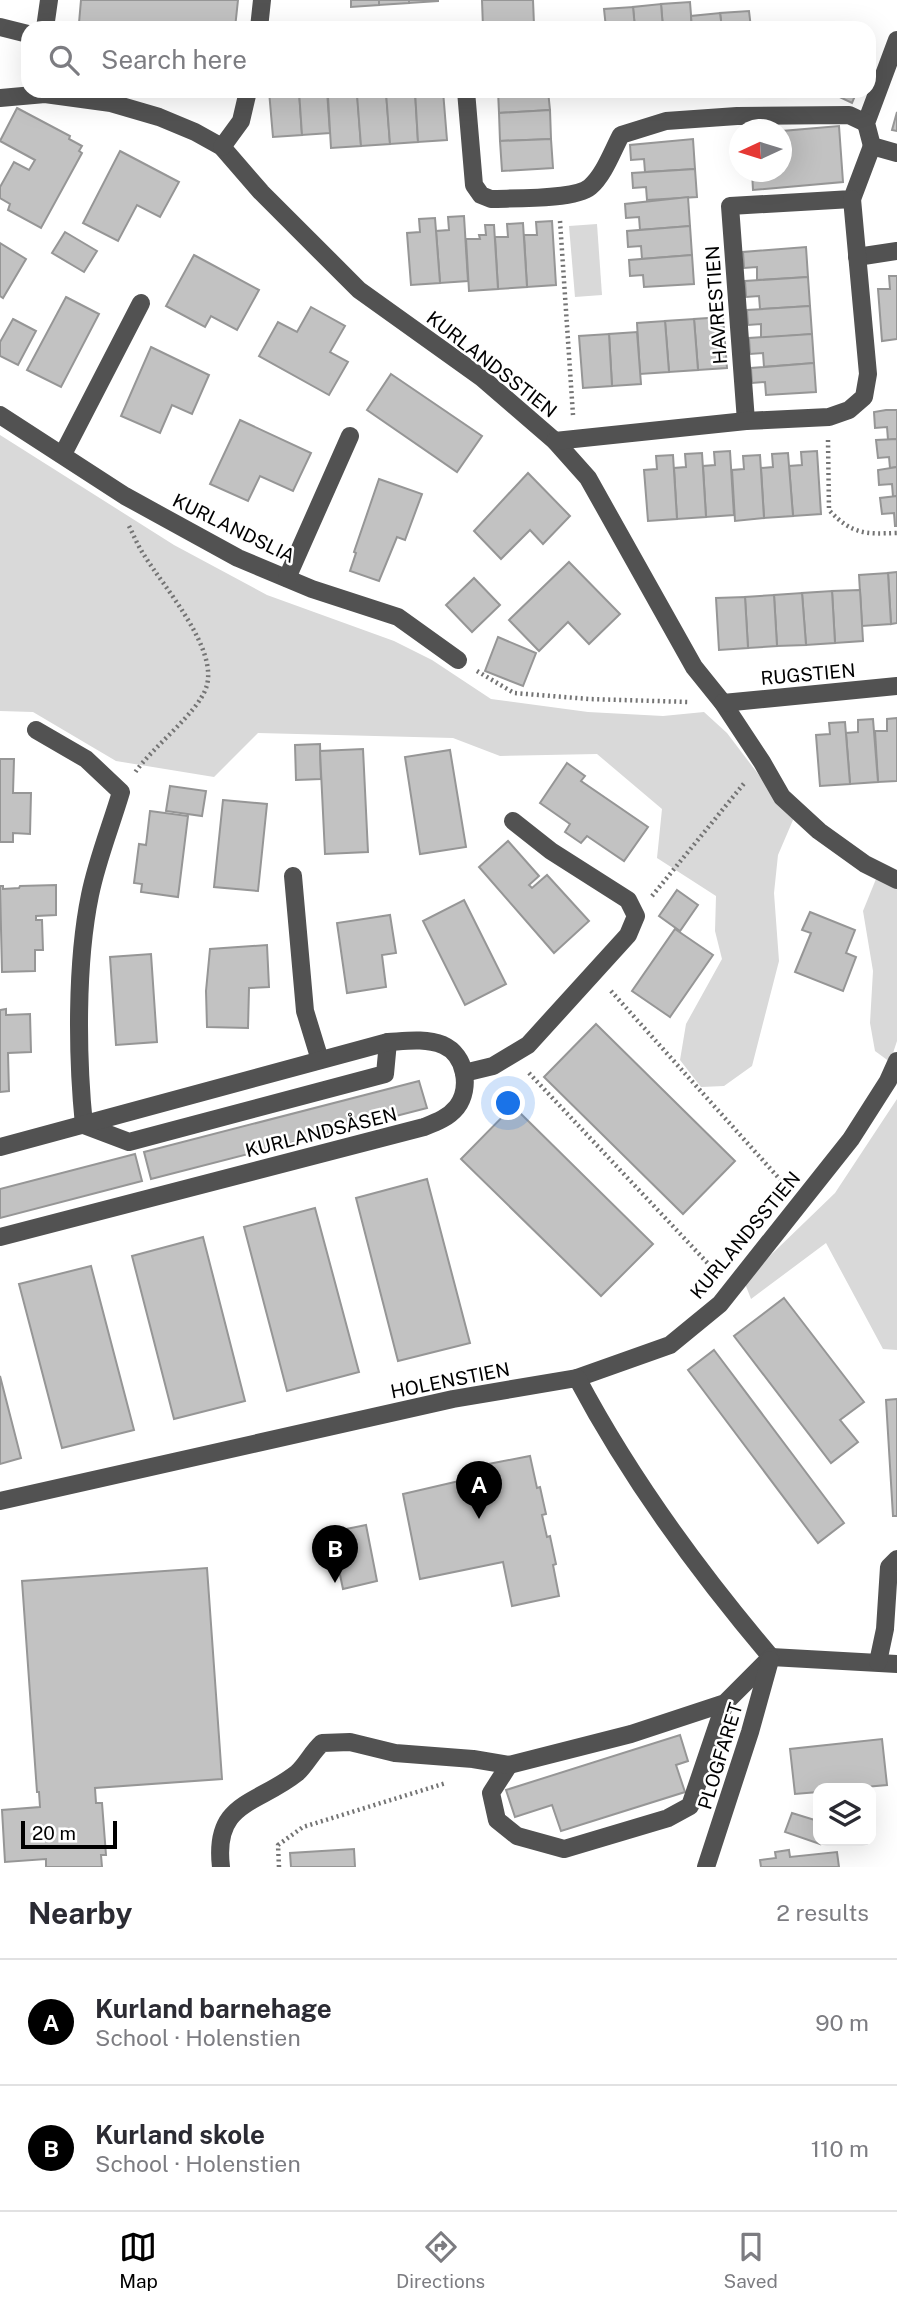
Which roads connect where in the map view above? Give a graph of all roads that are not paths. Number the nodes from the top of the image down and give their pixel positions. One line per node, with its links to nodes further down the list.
1 (49, 0): 3 (street)
2 (262, 0): 4 (street)
3 (46, 21)
4 (260, 21)
5 (0, 27): 6 (street)
6 (21, 32)
7 (897, 40): 9 (street)
8 (21, 96): 10 (street, KURLANDSSTIEN)
9 (876, 96)
10 (0, 98)
11 (74, 98): 17 (street, KURLANDSSTIEN)
12 (246, 98): 17 (street)
13 (467, 98): 15 (street)
14 (875, 98): 15 (street)
15 (866, 123): 16 (street)
16 (872, 146): 18 (street); 19 (street)
17 (222, 147): 26 (street, KURLANDSSTIEN)
18 (897, 153)
19 (852, 199): 21 (street); 24 (street, HAVRESTIEN)
20 (897, 251): 21 (street)
21 (856, 257): 24 (street)
22 (141, 303): 27 (street)
23 (0, 415): 27 (street, KURLANDSLIA)
24 (746, 421): 26 (street)
25 (350, 436): 28 (street)
26 (555, 440): 31 (street, KURLANDSSTIEN)
27 (63, 454): 28 (street, KURLANDSLIA)
28 (287, 578): 29 (street, KURLANDSLIA)
29 (458, 660)
30 (897, 686): 31 (street, RUGSTIEN)
31 (723, 703): 35 (street, KURLANDSSTIEN)
32 (36, 730): 40 (street)
33 (513, 821): 39 (street)
34 (293, 876): 37 (street)
35 (897, 880)
36 (388, 1042): 37 (street); 39 (street); 40 (street)
37 (320, 1060): 40 (street)
38 (897, 1061): 43 (street, KURLANDSSTIEN)
39 (464, 1073): 42 (street, KURLANDSÅSEN)
40 (84, 1125): 41 (street)
41 (0, 1147)
42 (0, 1237)
43 (577, 1378): 44 (street, HOLENSTIEN); 46 (street)
44 (0, 1501)
45 (897, 1559): 47 (street)
46 (771, 1657): 47 (street); 49 (street); 52 (street, PLOGFARET)
47 (878, 1662): 48 (street)
48 (897, 1664)
49 (725, 1703): 50 (street); 50 (street)
50 (509, 1765): 51 (street)
51 (221, 1867)
52 (706, 1867)

